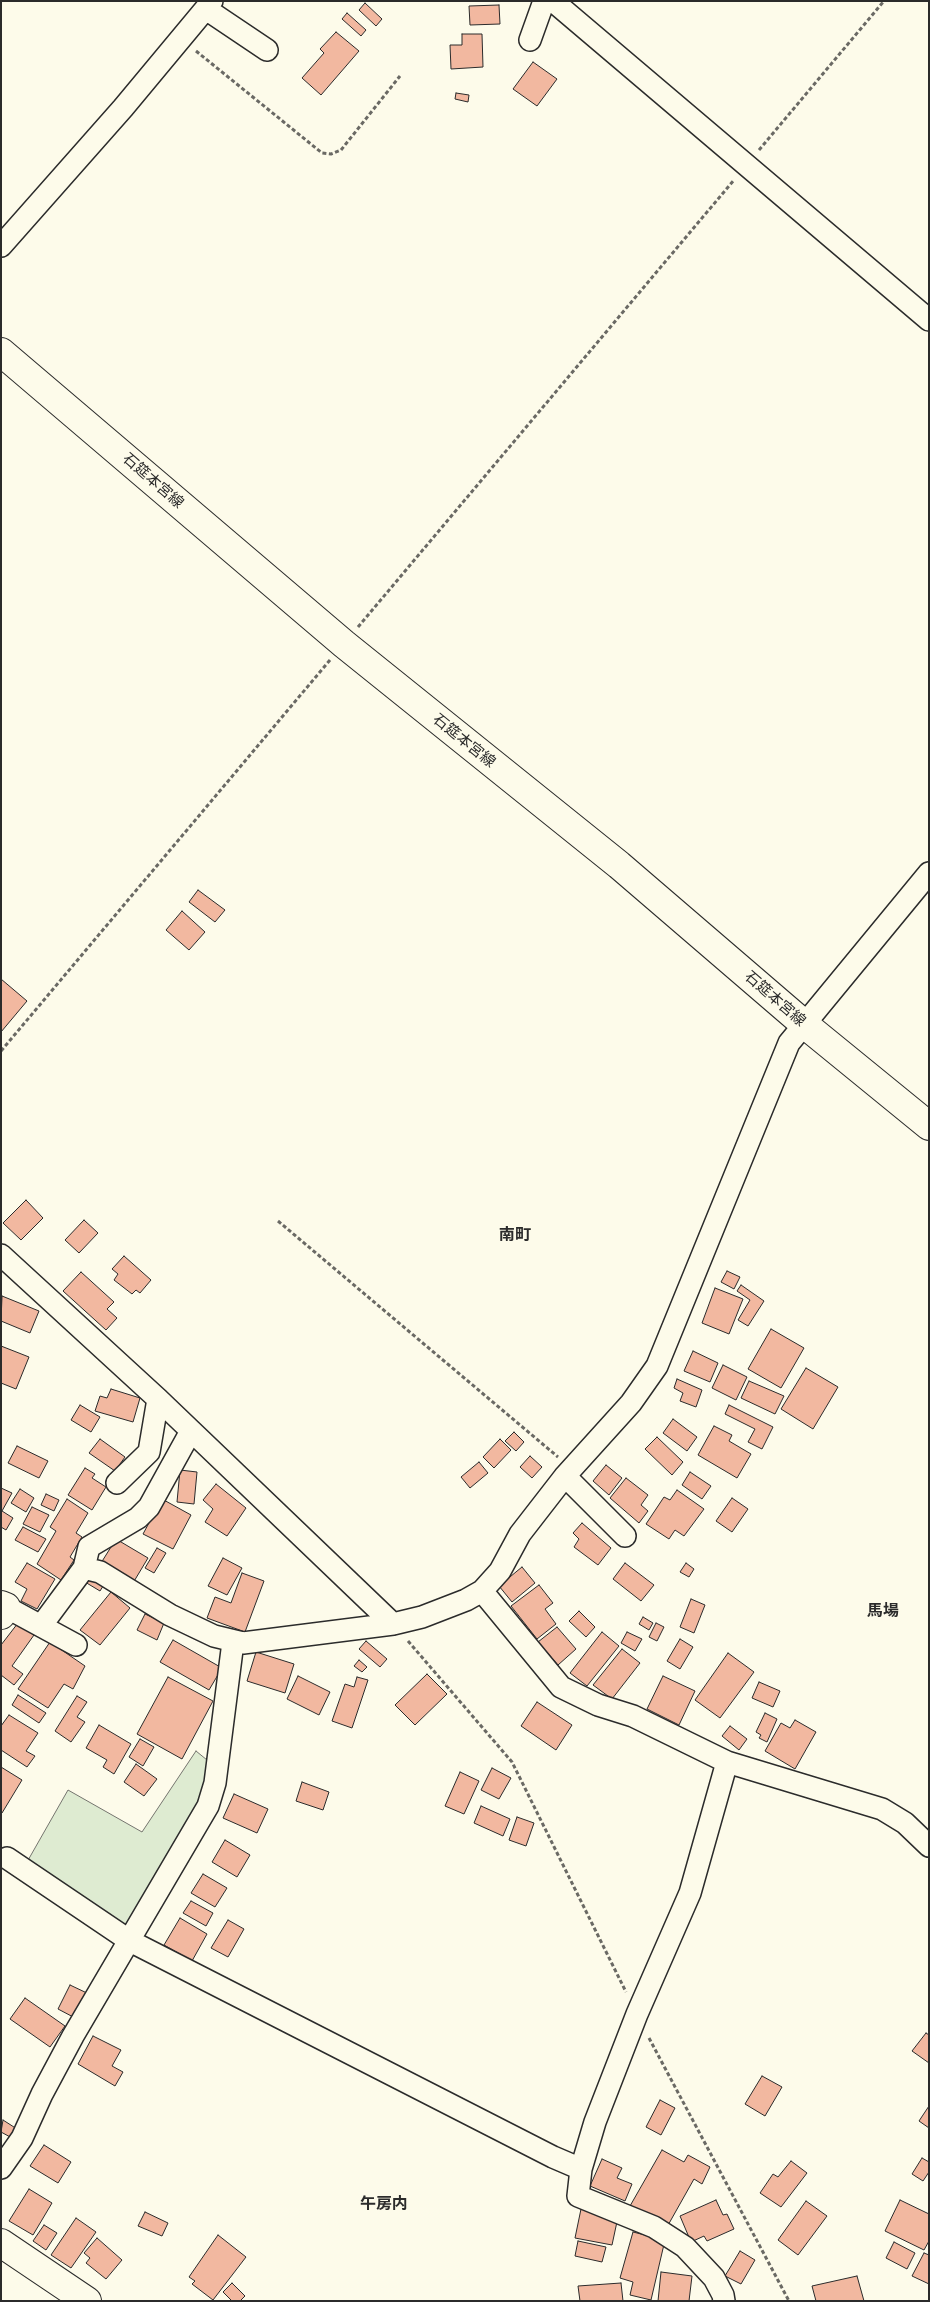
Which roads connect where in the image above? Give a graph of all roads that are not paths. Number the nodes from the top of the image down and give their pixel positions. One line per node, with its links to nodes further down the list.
1 (544, 1): 4 (street)
2 (553, 1): 7 (street)
3 (209, 5): 5 (street); 6 (street)
4 (530, 40)
5 (267, 50)
6 (1, 246)
7 (929, 320)
8 (1, 352): 10 (main road, 石筵本宮線)
9 (929, 874): 10 (street)
10 (804, 1024): 11 (main road, 石筵本宮線); 15 (street)
11 (929, 1126)
12 (1, 1255): 13 (street)
13 (158, 1399): 14 (street); 16 (street)
14 (191, 1431): 18 (street); 21 (street)
15 (568, 1472): 17 (street); 19 (street)
16 (117, 1483)
17 (625, 1536)
18 (84, 1568): 22 (street); 23 (street)
19 (482, 1591): 21 (street); 25 (street)
20 (3, 1609): 22 (street)
21 (393, 1624): 23 (street)
22 (42, 1626): 24 (street)
23 (232, 1642): 28 (street)
24 (76, 1645)
25 (726, 1762): 26 (street); 30 (street)
26 (929, 1846)
27 (7, 1858): 28 (street)
28 (130, 1941): 29 (street); 30 (street)
29 (1, 2168)
30 (582, 2169): 33 (street)
31 (1, 2243): 32 (main road)
32 (87, 2301)
33 (724, 2301)

